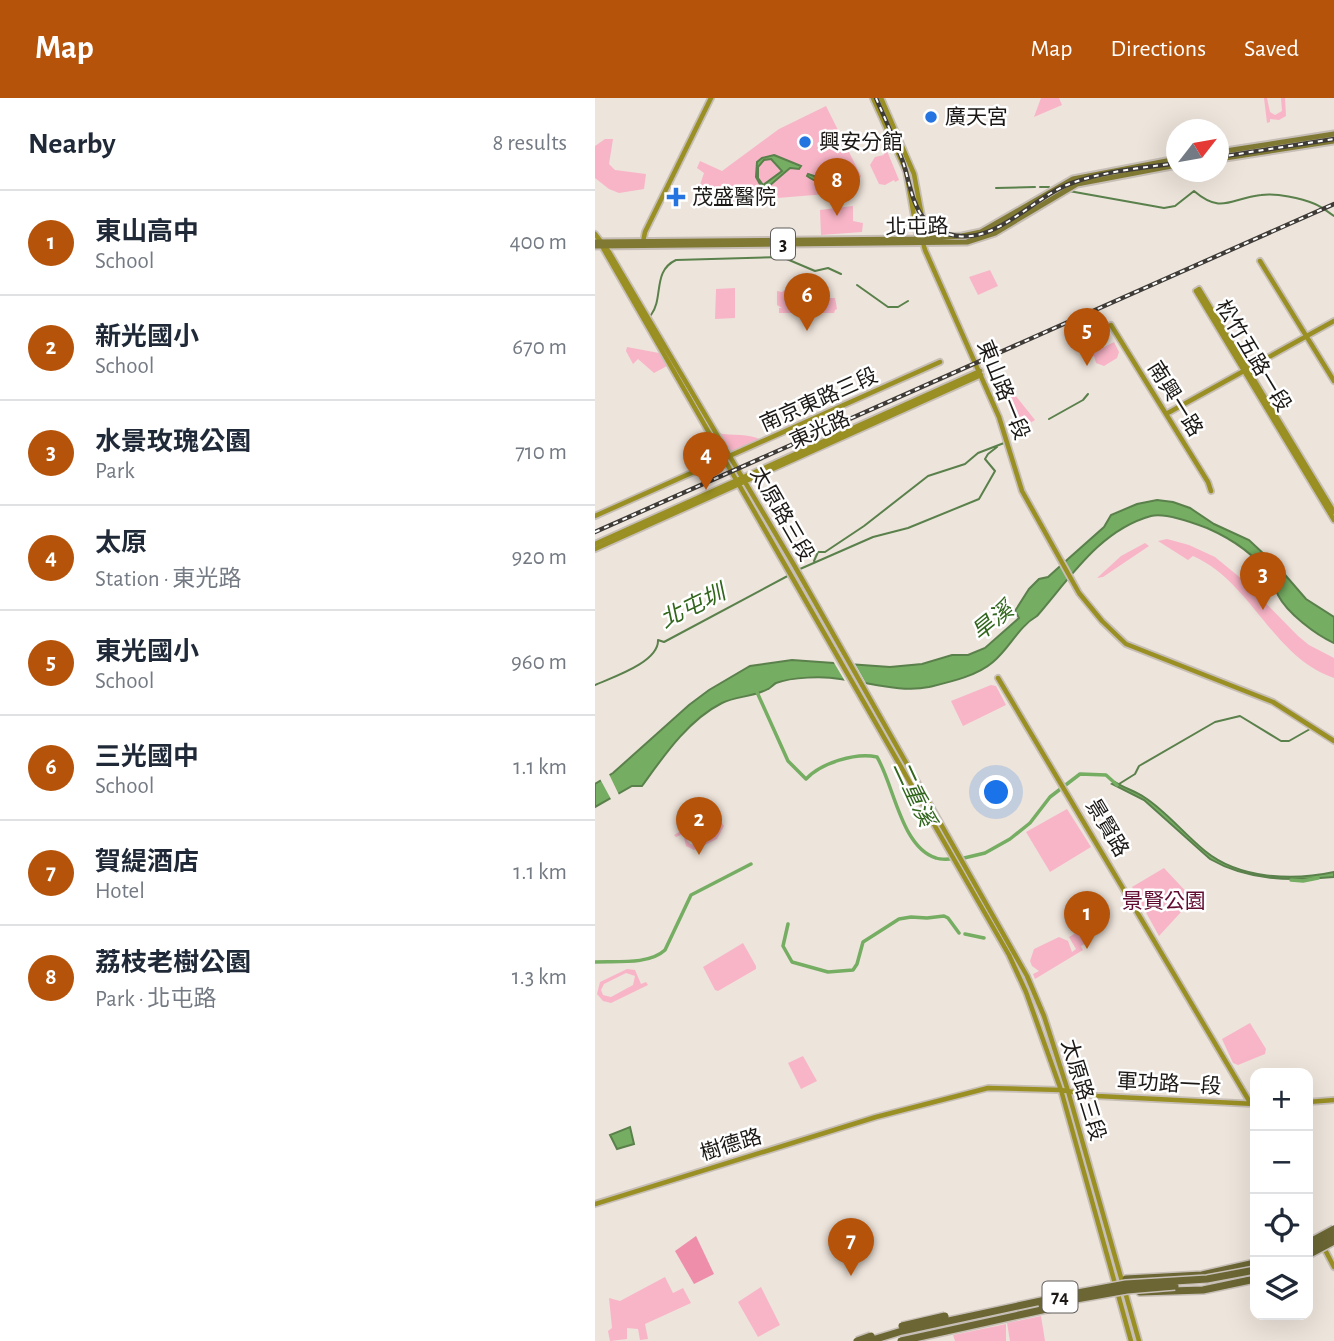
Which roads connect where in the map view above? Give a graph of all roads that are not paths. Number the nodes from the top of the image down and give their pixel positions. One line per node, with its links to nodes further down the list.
1 (711, 98): 13 (street)
2 (873, 98): 12 (street)
3 (881, 98): 12 (street)
4 (1334, 134): 6 (main road)
5 (1334, 141): 7 (main road)
6 (1229, 150)
7 (1229, 157)
8 (1166, 161): 10 (main road, 北屯路 / 3)
9 (1166, 167): 10 (main road, 北屯路 / 3)
10 (1058, 190): 12 (main road, 北屯路 / 3)
11 (595, 234): 14 (street, 太原路三段)
12 (922, 241): 13 (main road, 北屯路 / 3); 21 (street, 東山路一段)
13 (643, 243): 14 (main road, 北屯路 / 3)
14 (598, 244): 24 (street, 太原路三段)
15 (1260, 261): 18 (street)
16 (1334, 321): 18 (street)
17 (1111, 325): 23 (street, 南興一路)
18 (1307, 336): 20 (street); 22 (street)
19 (940, 362): 24 (street, 南京東路三段)
20 (1246, 369): 20 (street, 松竹五路一段); 23 (street); 27 (street, 松竹五路一段); 29 (street, 松竹五路一段)
21 (980, 373): 25 (street, 東光路); 33 (street, 東山路一段)
22 (1334, 380)
23 (1166, 414): 26 (street, 南興一路)
24 (727, 458): 25 (street, 太原路三段); 28 (street, 南京東路三段)
25 (741, 481): 30 (street, 東光路); 31 (street, 東光路); 34 (street, 太原路三段); 35 (street, 太原路三段)
26 (1211, 491)
27 (1334, 512)
28 (595, 516)
29 (1334, 520)
30 (595, 544)
31 (595, 549)
32 (998, 678): 36 (street, 景賢路)
33 (1334, 741)
34 (1062, 1090): 35 (street, 軍功路一段); 40 (street, 軍功路一段); 64 (street, 太原路三段)
35 (1069, 1091): 39 (street, 軍功路一段); 65 (street, 太原路三段)
36 (1250, 1099)
37 (1334, 1100): 38 (street)
38 (1313, 1102)
39 (1250, 1104)
40 (876, 1117): 41 (street, 樹德路)
41 (595, 1204)
42 (1334, 1229): 45 (highway, bridge)
43 (1318, 1235): 50 (street)
44 (1334, 1235): 47 (highway, bridge)
45 (1313, 1240)
46 (1334, 1243): 48 (highway, bridge)
47 (1313, 1246)
48 (1313, 1254)
49 (1250, 1264): 54 (highway, bridge)
50 (1334, 1267)
51 (1250, 1275): 60 (highway, 74, bridge)
52 (1250, 1275): 61 (highway, 74, bridge)
53 (1250, 1276): 56 (highway, bridge)
54 (1126, 1279)
55 (1059, 1292): 59 (highway, bridge)
56 (1140, 1293)
57 (1066, 1305): 62 (highway, bridge)
58 (940, 1315): 63 (street)
59 (857, 1341)
60 (869, 1341)
61 (884, 1341)
62 (901, 1341)
63 (950, 1341)
64 (1131, 1341)
65 (1139, 1341)

